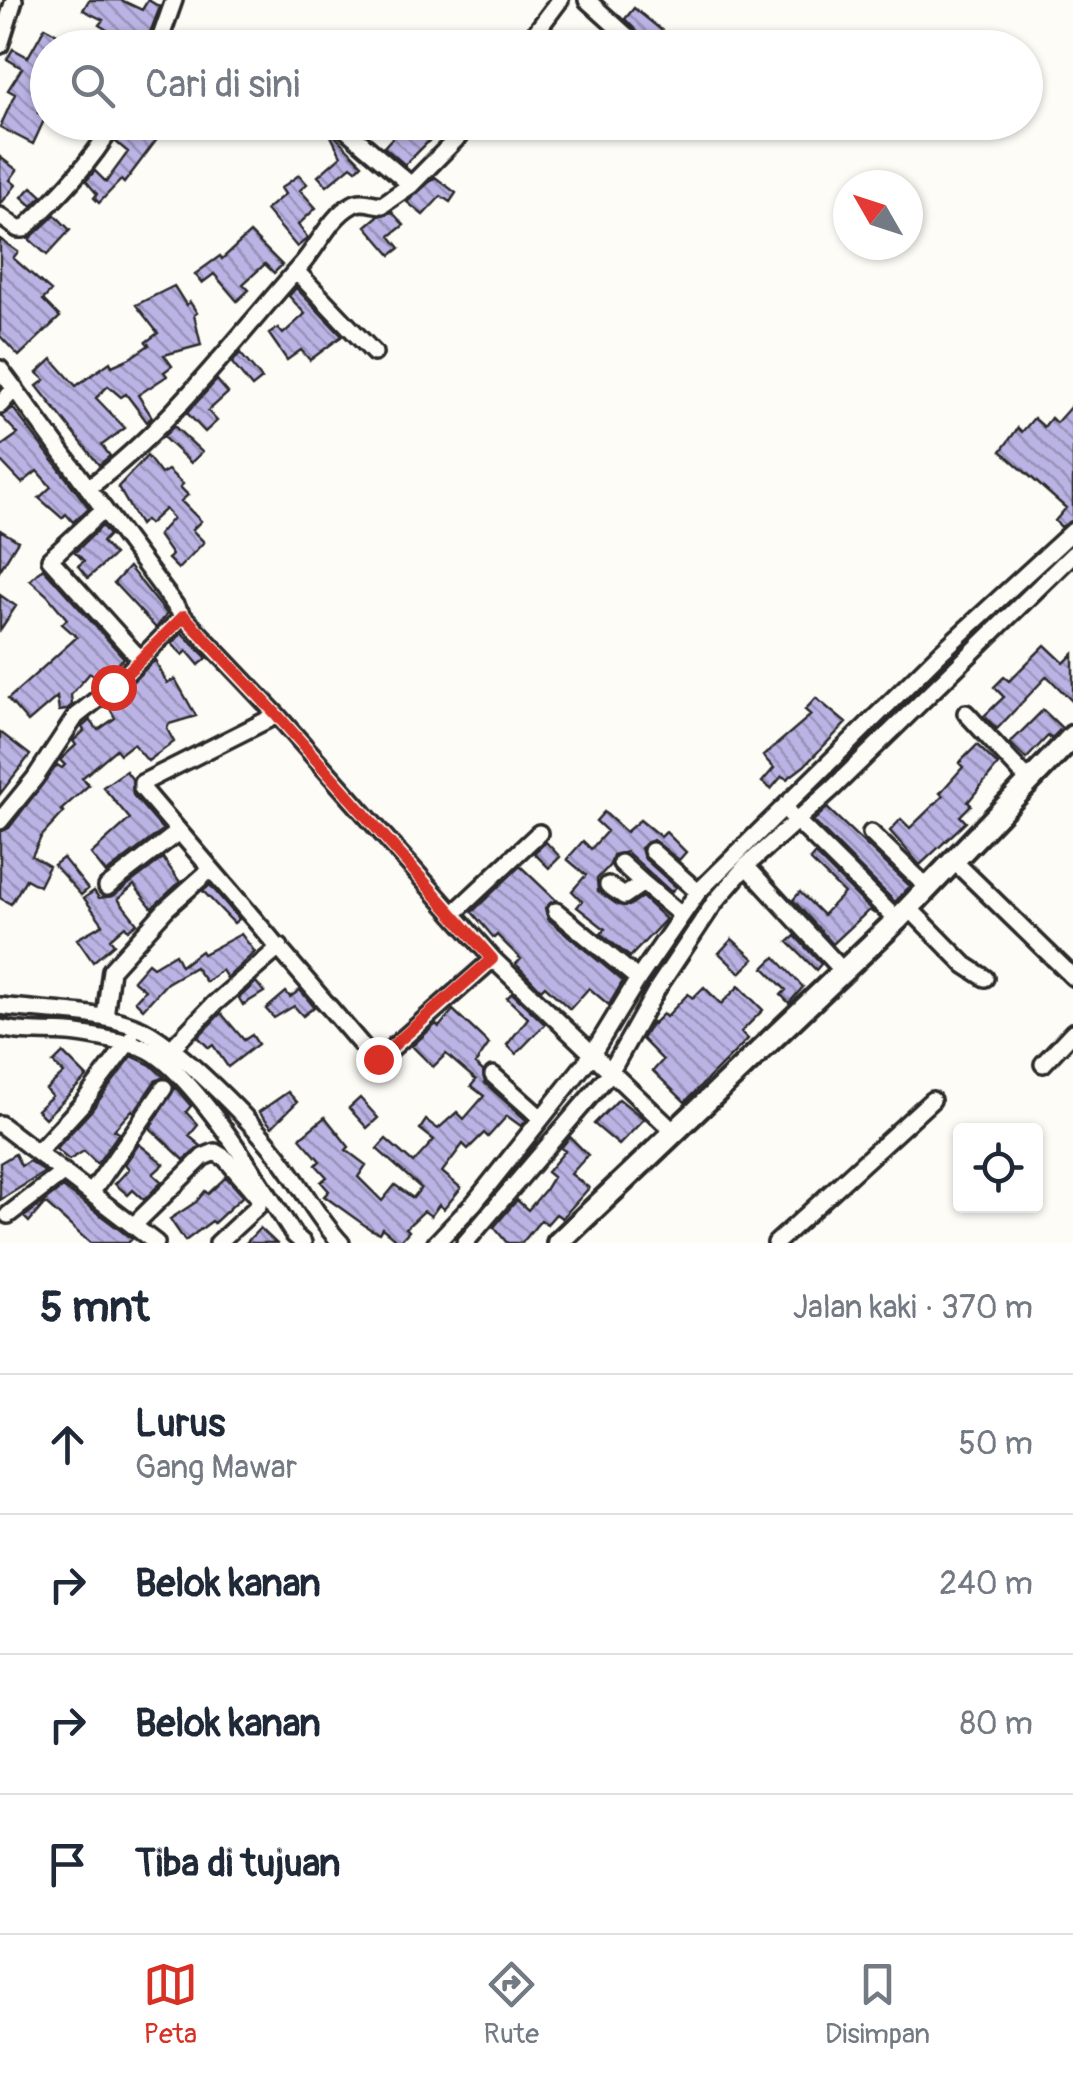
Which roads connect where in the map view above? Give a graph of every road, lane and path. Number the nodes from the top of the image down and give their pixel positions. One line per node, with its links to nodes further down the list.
1 (14, 0): 8 (street)
2 (174, 0): 5 (street)
3 (560, 0): 6 (street)
4 (588, 0): 7 (street)
5 (164, 30)
6 (538, 30)
7 (620, 30)
8 (0, 46)
9 (105, 140): 13 (street)
10 (359, 140): 12 (street)
11 (455, 140): 12 (street)
12 (411, 184): 14 (street)
13 (0, 216)
14 (296, 270): 15 (street); 19 (street)
15 (374, 353)
16 (0, 369): 17 (street)
17 (15, 388): 18 (street); 19 (street)
18 (0, 405)
19 (88, 488): 20 (street)
20 (104, 509): 23 (street); 24 (street)
21 (1073, 531): 29 (street)
22 (1073, 554): 29 (street)
23 (184, 616): 24 (street); 26 (street)
24 (140, 659): 30 (street)
25 (966, 712): 28 (street)
26 (277, 715): 32 (street); 45 (street)
27 (1073, 736): 28 (street)
28 (1030, 782): 36 (street)
29 (791, 814): 35 (street); 46 (street)
30 (0, 821)
31 (871, 832): 42 (street)
32 (177, 833): 38 (street); 41 (street)
33 (540, 833): 45 (street)
34 (652, 852): 43 (street)
35 (751, 852): 43 (street); 50 (street); 62 (street)
36 (954, 861): 42 (street); 51 (street)
37 (621, 863): 39 (street)
38 (211, 869): 48 (street); 55 (street)
39 (644, 884): 40 (street); 47 (street)
40 (608, 885)
41 (106, 887)
42 (928, 888): 46 (street)
43 (698, 892): 47 (street)
44 (556, 911): 53 (street)
45 (453, 914): 49 (street)
46 (903, 914): 50 (street); 52 (street)
47 (682, 915): 53 (street)
48 (280, 947): 49 (street); 60 (street)
49 (492, 959): 62 (street)
50 (843, 971): 69 (street)
51 (1073, 977)
52 (985, 978)
53 (638, 979): 62 (street)
54 (0, 1006): 55 (street)
55 (105, 1017): 58 (street)
56 (6, 1029): 58 (street); 59 (street)
57 (1073, 1032): 61 (street)
58 (133, 1036): 60 (street); 70 (street); 77 (street)
59 (0, 1047)
60 (171, 1049): 80 (street)
61 (1044, 1064)
62 (601, 1065): 65 (street); 65 (street); 69 (street)
63 (493, 1075): 67 (street)
64 (164, 1088): 72 (street)
65 (574, 1096): 67 (street); 73 (street)
66 (932, 1100): 83 (street)
67 (540, 1118): 73 (street)
68 (0, 1124): 70 (street)
69 (673, 1132): 82 (street)
70 (38, 1152): 71 (street)
71 (64, 1172): 72 (street); 74 (street)
72 (92, 1192): 75 (street)
73 (488, 1201): 76 (street)
74 (8, 1216)
75 (134, 1224): 78 (street); 79 (street)
76 (464, 1232): 81 (street)
77 (295, 1240)
78 (156, 1243)
79 (218, 1243)
80 (342, 1243)
81 (436, 1243)
82 (558, 1243)
83 (776, 1243)

